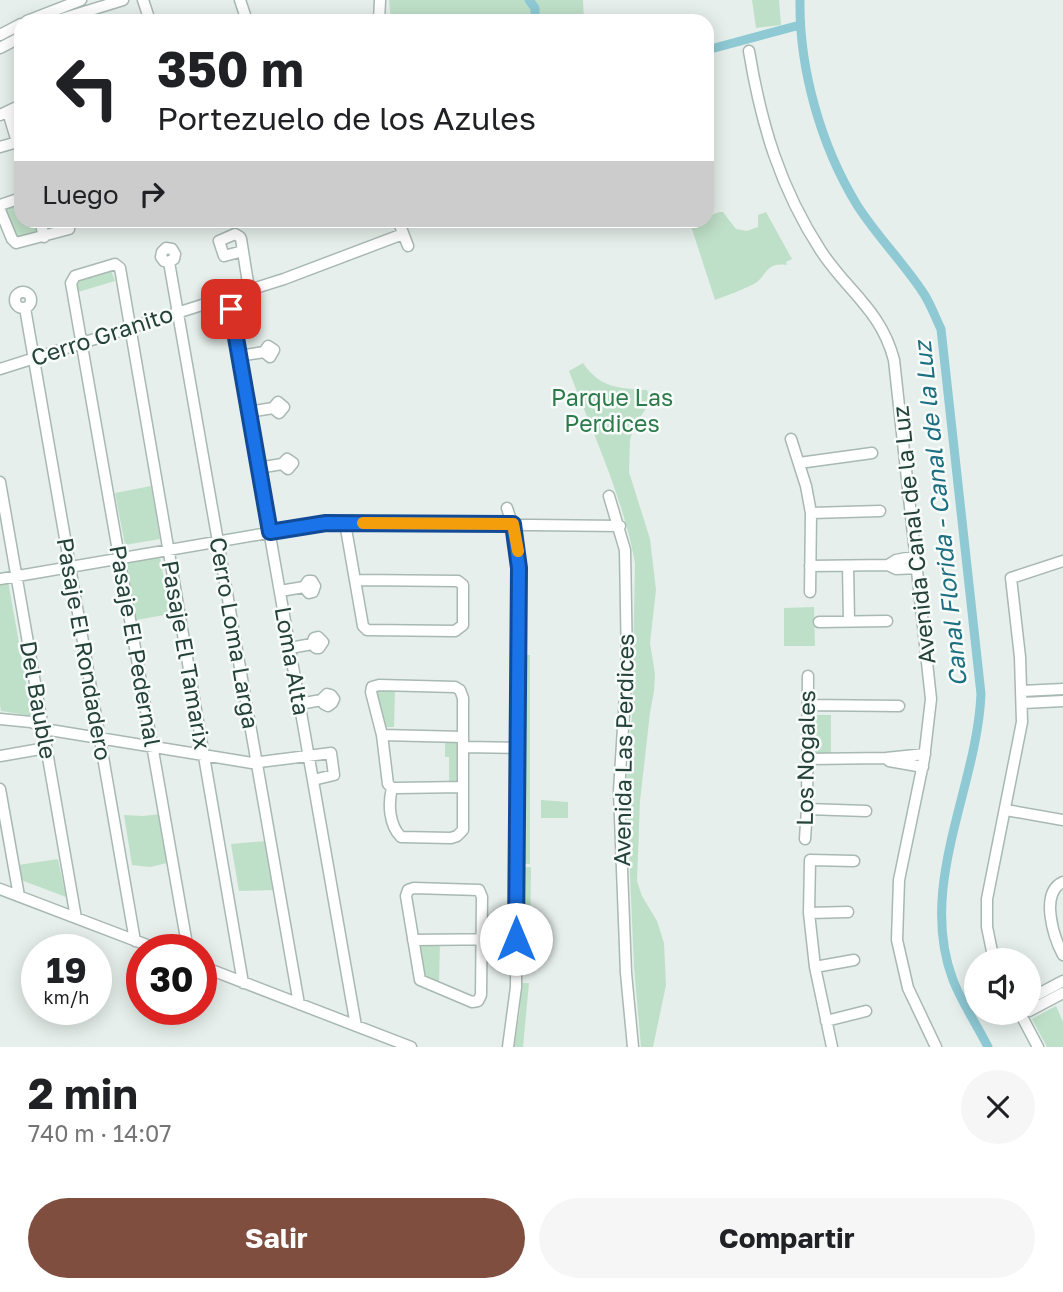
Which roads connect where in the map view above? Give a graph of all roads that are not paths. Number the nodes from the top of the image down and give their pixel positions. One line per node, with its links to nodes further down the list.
1 (81, 0): 3 (street)
2 (123, 0): 3 (street)
3 (53, 10)
4 (749, 51): 45 (street, Avenida Canal de la Luz)
5 (4, 114): 6 (street)
6 (14, 133)
7 (0, 207): 12 (street)
8 (42, 228): 12 (street)
9 (401, 228): 11 (street)
10 (69, 229): 12 (street)
11 (403, 234): 13 (street); 17 (street, Cerro Granito)
12 (44, 237)
13 (408, 246)
14 (243, 251): 17 (street)
15 (169, 262): 20 (street, Cerro Loma Larga)
16 (92, 271): 21 (street, Pasaje El Tamarix); 22 (street, Pasaje El Pedernal)
17 (249, 289): 18 (street, Cerro Granito)
18 (228, 296): 20 (street, Cerro Granito); 24 (street, Loma Alta)
19 (25, 308): 25 (street, Pasaje El Rondadero)
20 (179, 312): 21 (street, Cerro Granito); 43 (street, Cerro Loma Larga)
21 (130, 327): 22 (street, Cerro Granito); 44 (street, Pasaje El Tamarix)
22 (82, 343): 25 (street, Cerro Granito); 46 (street, Pasaje El Pedernal)
23 (264, 352): 24 (street)
24 (239, 356): 28 (street, Loma Alta)
25 (34, 358): 26 (street, Cerro Granito); 51 (street, Pasaje El Rondadero)
26 (0, 369)
27 (273, 408): 28 (street)
28 (249, 412): 33 (street, Loma Alta)
29 (791, 439): 31 (street)
30 (872, 453): 31 (street)
31 (799, 463): 38 (street)
32 (282, 464): 33 (street)
33 (258, 468): 42 (street, Loma Alta)
34 (0, 482): 53 (street, Del Bauble)
35 (610, 496): 41 (street, Avenida Las Perdices)
36 (507, 508): 40 (street)
37 (880, 511): 38 (street)
38 (811, 513): 49 (street)
39 (345, 523): 40 (street); 42 (street); 55 (street)
40 (513, 524): 41 (street); 79 (street)
41 (620, 526): 128 (street, Avenida Las Perdices)
42 (270, 532): 43 (street); 57 (street, Loma Alta)
43 (218, 541): 44 (street); 87 (street, Cerro Loma Larga)
44 (168, 550): 46 (street); 82 (street, Pasaje El Tamarix)
45 (916, 556): 48 (street); 52 (street, Avenida Canal de la Luz)
46 (120, 558): 51 (street); 78 (street, Pasaje El Pedernal)
47 (1063, 561): 66 (street)
48 (888, 565): 50 (street); 52 (street)
49 (810, 566): 50 (street); 58 (street)
50 (848, 566): 59 (street)
51 (70, 567): 53 (street); 76 (street, Pasaje El Rondadero)
52 (918, 568): 81 (street, Avenida Canal de la Luz)
53 (16, 576): 54 (street); 74 (street, Del Bauble)
54 (0, 579)
55 (356, 580): 55 (street)
56 (304, 587): 57 (street)
57 (280, 591): 63 (street, Loma Alta)
58 (810, 593)
59 (849, 621): 60 (street); 61 (street)
60 (887, 621)
61 (818, 622)
62 (323, 642): 63 (street)
63 (290, 648): 70 (street, Loma Alta)
64 (808, 676): 71 (street, Los Nogales)
65 (1063, 690): 66 (street)
66 (1022, 691): 69 (street)
67 (321, 700): 70 (street)
68 (1063, 701): 69 (street)
69 (1023, 703): 94 (street)
70 (300, 704): 84 (street, Loma Alta)
71 (808, 705): 72 (street); 86 (street, Los Nogales)
72 (899, 706)
73 (0, 719): 74 (street)
74 (43, 726): 76 (street); 80 (street, Del Bauble)
75 (382, 735): 77 (street); 77 (street); 91 (street)
76 (100, 738): 78 (street); 105 (street, Pasaje El Rondadero)
77 (463, 742): 79 (street); 90 (street)
78 (153, 747): 82 (street); 106 (street, Pasaje El Pedernal)
79 (517, 747): 109 (street)
80 (46, 748): 83 (street); 104 (street, Del Bauble)
81 (925, 754): 85 (street); 88 (street, Avenida Canal de la Luz)
82 (204, 755): 87 (street); 117 (street, Pasaje El Tamarix)
83 (0, 756)
84 (309, 756): 87 (street); 89 (street, Loma Alta); 89 (street)
85 (886, 758): 86 (street); 88 (street)
86 (808, 759): 93 (street, Los Nogales)
87 (257, 764): 120 (street, Cerro Loma Larga)
88 (923, 767): 130 (street, Avenida Canal de la Luz)
89 (313, 780): 125 (street, Loma Alta)
90 (463, 787): 91 (street); 91 (street)
91 (392, 788)
92 (0, 789): 101 (street)
93 (807, 809): 95 (street); 97 (street, Los Nogales)
94 (1006, 810): 96 (street); 111 (street)
95 (866, 811)
96 (1063, 820)
97 (805, 839)
98 (854, 861): 103 (street)
99 (1061, 883): 112 (street)
100 (0, 889): 101 (street)
101 (19, 896): 104 (street)
102 (848, 912): 103 (street)
103 (809, 913): 114 (street)
104 (76, 918): 107 (street)
105 (134, 934)
106 (185, 934)
107 (126, 937)
108 (481, 939): 109 (street); 110 (street); 110 (street); 110 (street)
109 (516, 939): 127 (street)
110 (413, 940)
111 (991, 948)
112 (1063, 955)
113 (854, 960): 114 (street)
114 (815, 967): 123 (street)
115 (217, 972): 117 (street)
116 (1063, 981): 118 (street)
117 (243, 983): 120 (street)
118 (1041, 993)
119 (1063, 993): 121 (street)
120 (299, 1004): 125 (street)
121 (1041, 1004)
122 (866, 1011): 123 (street)
123 (826, 1021): 129 (street)
124 (1028, 1025): 131 (street)
125 (356, 1026): 126 (street)
126 (411, 1047)
127 (509, 1047)
128 (633, 1047)
129 (832, 1047)
130 (936, 1047)
131 (1038, 1047)

